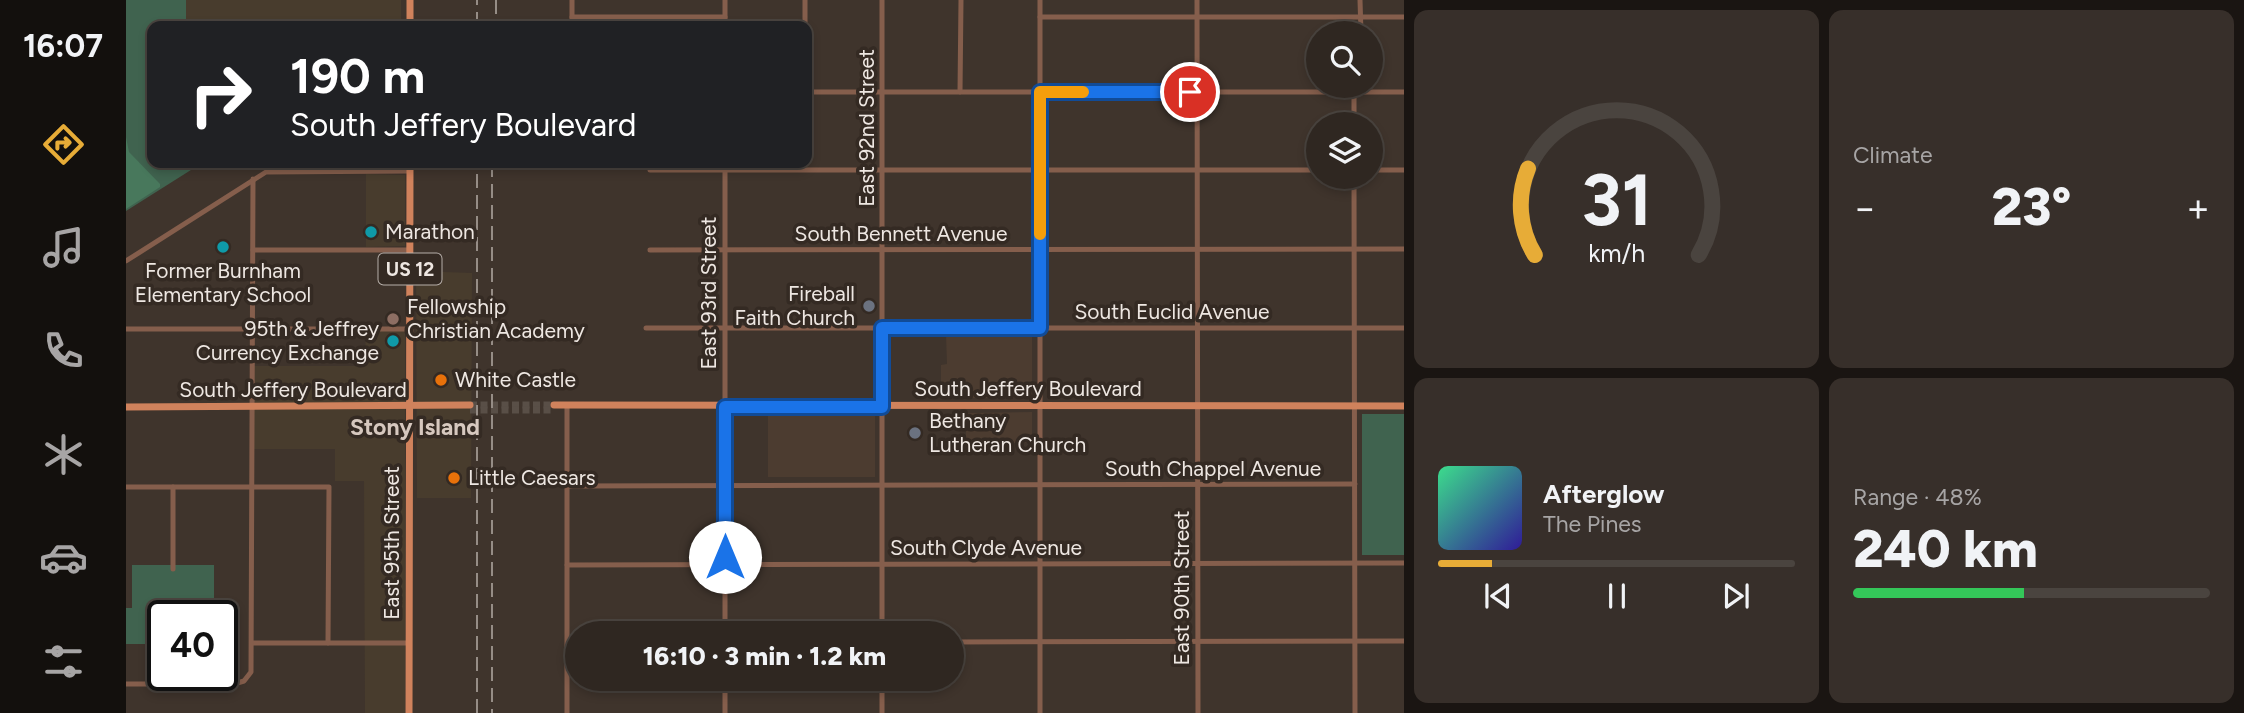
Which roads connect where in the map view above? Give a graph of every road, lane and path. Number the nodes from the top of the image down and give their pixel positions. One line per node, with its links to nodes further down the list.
1 (410, 0): 16 (main road)
2 (572, 0): 10 (street)
3 (725, 0): 11 (street)
4 (805, 0): 19 (street)
5 (882, 0): 24 (street, East 92nd Street)
6 (961, 0): 25 (street)
7 (1040, 0): 12 (street)
8 (1197, 0): 13 (street, East 90th Street)
9 (1360, 0): 14 (street)
10 (572, 17): 11 (street); 17 (street)
11 (725, 17): 18 (street)
12 (1040, 17): 13 (street); 26 (street)
13 (1197, 17): 14 (street); 27 (street, East 90th Street)
14 (1360, 17): 15 (street); 20 (street)
15 (1404, 17)
16 (410, 21)
17 (572, 21)
18 (725, 21)
19 (805, 21)
20 (1360, 21)
21 (1306, 90): 27 (street)
22 (1383, 91): 28 (street)
23 (812, 92): 24 (street)
24 (882, 92): 25 (street); 33 (street, East 92nd Street)
25 (960, 92): 26 (street)
26 (1040, 92): 27 (street); 34 (street)
27 (1197, 92): 35 (street, East 90th Street)
28 (1404, 92)
29 (376, 168): 39 (street)
30 (410, 168): 46 (main road, East 95th Street / US 12)
31 (650, 170): 32 (street)
32 (725, 170): 33 (street); 48 (street, East 93rd Street)
33 (882, 170): 34 (street); 49 (street, East 92nd Street)
34 (1040, 170): 35 (street); 41 (street)
35 (1197, 170): 36 (street); 42 (street, East 90th Street)
36 (1306, 170)
37 (1383, 170): 38 (street)
38 (1404, 170)
39 (253, 180): 45 (street); 50 (street)
40 (1354, 189): 43 (street)
41 (1040, 249): 42 (street, South Bennett Avenue); 49 (street, South Bennett Avenue); 54 (street)
42 (1197, 249): 43 (street, South Bennett Avenue); 55 (street, East 90th Street)
43 (1354, 249): 44 (street, South Bennett Avenue); 56 (street)
44 (1404, 249)
45 (253, 250): 46 (street); 59 (street)
46 (410, 250): 60 (main road, East 95th Street / US 12)
47 (650, 250): 48 (street, South Bennett Avenue)
48 (725, 250): 49 (street, South Bennett Avenue); 52 (street, East 93rd Street)
49 (882, 250): 53 (street, East 92nd Street)
50 (126, 261)
51 (646, 328): 52 (street, South Euclid Avenue)
52 (725, 328): 53 (street, South Euclid Avenue); 70 (street, East 93rd Street)
53 (882, 328): 54 (street, South Euclid Avenue); 71 (street, East 92nd Street)
54 (1040, 328): 55 (street, South Euclid Avenue); 72 (street)
55 (1197, 328): 56 (street, South Euclid Avenue); 61 (street, East 90th Street)
56 (1354, 328): 57 (street, South Euclid Avenue); 62 (street)
57 (1404, 328)
58 (126, 329): 59 (street)
59 (253, 329): 60 (street); 65 (street)
60 (410, 329): 66 (main road, East 95th Street / US 12)
61 (1197, 406): 62 (main road, South Jeffery Boulevard); 72 (main road, South Jeffery Boulevard); 76 (street, East 90th Street)
62 (1355, 406): 63 (main road, South Jeffery Boulevard); 73 (street)
63 (1404, 406)
64 (126, 407): 65 (main road, South Jeffery Boulevard)
65 (253, 407): 66 (main road, South Jeffery Boulevard); 81 (street)
66 (410, 407): 67 (main road, South Jeffery Boulevard); 99 (main road, East 95th Street / US 12)
67 (470, 407)
68 (554, 407): 69 (main road, South Jeffery Boulevard)
69 (567, 407): 70 (main road, South Jeffery Boulevard); 77 (street)
70 (725, 407): 71 (main road, South Jeffery Boulevard); 78 (street, East 93rd Street)
71 (882, 407): 72 (main road, South Jeffery Boulevard); 74 (street, East 92nd Street)
72 (1040, 407): 75 (street)
73 (1355, 484): 76 (street, South Chappel Avenue); 82 (street)
74 (882, 485): 75 (street, South Chappel Avenue); 78 (street, South Chappel Avenue); 85 (street, East 92nd Street)
75 (1040, 485): 76 (street, South Chappel Avenue); 86 (street)
76 (1197, 485): 87 (street, East 90th Street)
77 (567, 486): 78 (street, South Chappel Avenue); 88 (street)
78 (725, 486): 84 (street, East 93rd Street)
79 (126, 487): 80 (street)
80 (173, 487): 81 (street); 89 (street)
81 (253, 487): 97 (street); 98 (street)
82 (1355, 563): 83 (street, South Clyde Avenue); 87 (street, South Clyde Avenue); 92 (street)
83 (1404, 563)
84 (725, 564): 85 (street, South Clyde Avenue); 88 (street, South Clyde Avenue); 90 (street, East 93rd Street)
85 (882, 564): 86 (street, South Clyde Avenue); 91 (street, East 92nd Street)
86 (1040, 564): 87 (street, South Clyde Avenue); 95 (street)
87 (1198, 564): 96 (street, East 90th Street)
88 (567, 565): 104 (street)
89 (173, 569)
90 (725, 621)
91 (882, 621)
92 (1355, 641): 93 (street); 96 (street); 109 (street)
93 (1404, 641)
94 (964, 642): 95 (street)
95 (1040, 642): 96 (street); 107 (street)
96 (1198, 642): 108 (street, East 90th Street)
97 (252, 643): 98 (street); 100 (street)
98 (328, 643): 99 (street)
99 (409, 643): 103 (main road, East 95th Street / US 12)
100 (126, 684)
101 (725, 691): 105 (street)
102 (882, 691): 106 (street)
103 (409, 713)
104 (567, 713)
105 (725, 713)
106 (882, 713)
107 (1040, 713)
108 (1198, 713)
109 (1355, 713)

